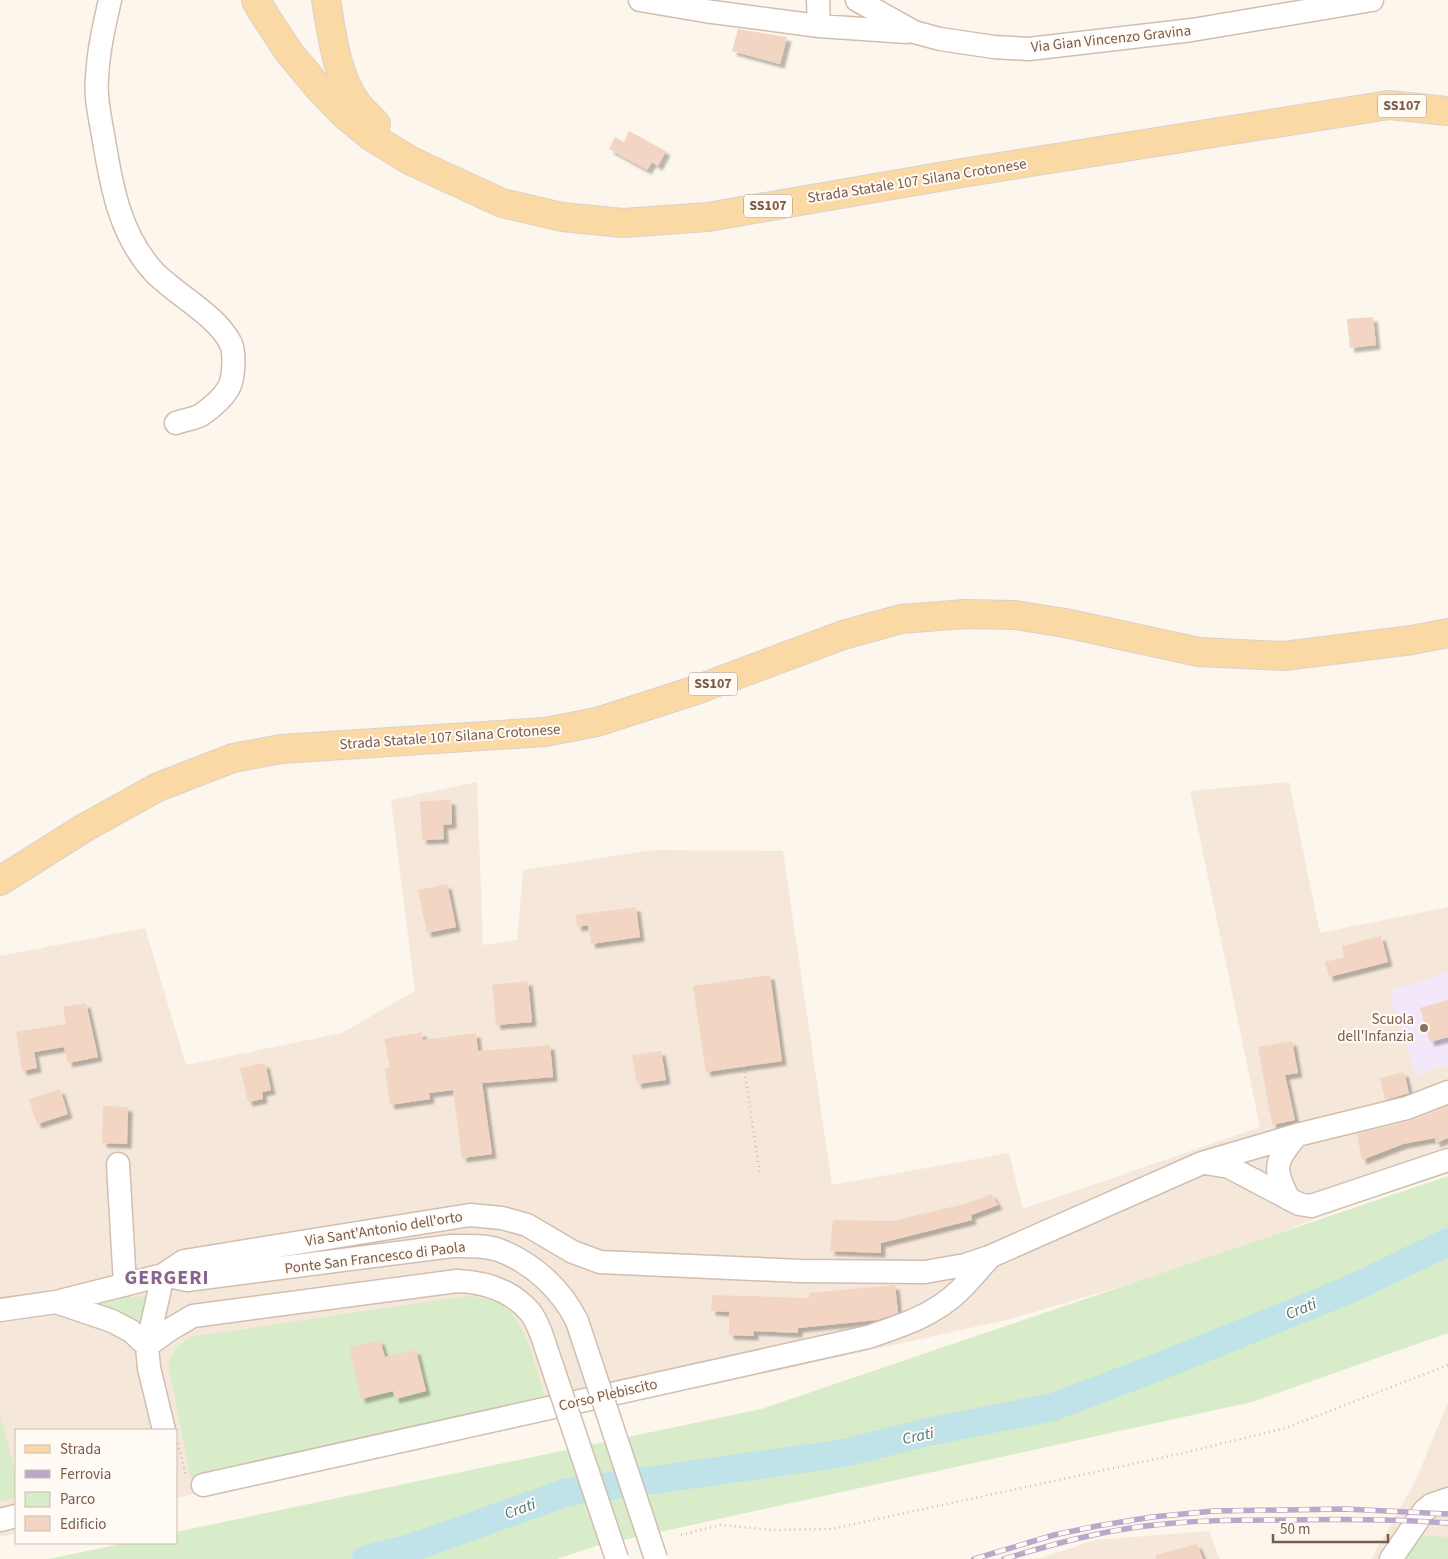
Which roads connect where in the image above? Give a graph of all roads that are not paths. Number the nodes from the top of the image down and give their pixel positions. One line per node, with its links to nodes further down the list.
1 (110, 0): 14 (street)
2 (256, 0): 13 (main road, Strada Statale 107 Silana Crotonese / SS107)
3 (326, 0): 13 (main road)
4 (640, 0): 9 (street)
5 (737, 0): 9 (street)
6 (818, 0): 10 (street)
7 (858, 0): 11 (street, Via Gian Vincenzo Gravina)
8 (1372, 0): 11 (street, Via Gian Vincenzo Gravina)
9 (704, 11): 10 (street)
10 (819, 26): 11 (street)
11 (914, 32)
12 (1448, 112): 13 (main road, Strada Statale 107 Silana Crotonese / SS107)
13 (411, 161)
14 (176, 423)
15 (1448, 633): 16 (main road, Strada Statale 107 Silana Crotonese / SS107)
16 (0, 881)
17 (1448, 1092): 18 (street, Via Sant'Antonio dell'orto)
18 (1297, 1135): 20 (street, Via Sant'Antonio dell'orto); 22 (street)
19 (1448, 1160): 22 (street)
20 (1202, 1163): 22 (street); 23 (street, Via Sant'Antonio dell'orto)
21 (118, 1164): 25 (street)
22 (1289, 1199)
23 (990, 1257): 24 (street, Via Sant'Antonio dell'orto); 30 (street, Corso Plebiscito)
24 (163, 1275): 25 (street); 28 (street); 35 (street, Ponte San Francesco di Paola, bridge)
25 (125, 1285): 26 (street)
26 (56, 1302): 27 (street); 28 (street)
27 (0, 1310)
28 (147, 1346): 29 (street); 34 (street, bridge)
29 (164, 1429)
30 (203, 1485)
31 (1448, 1498): 36 (street)
32 (15, 1516): 33 (street)
33 (0, 1520)
34 (617, 1559)
35 (656, 1559)
36 (1391, 1559)

